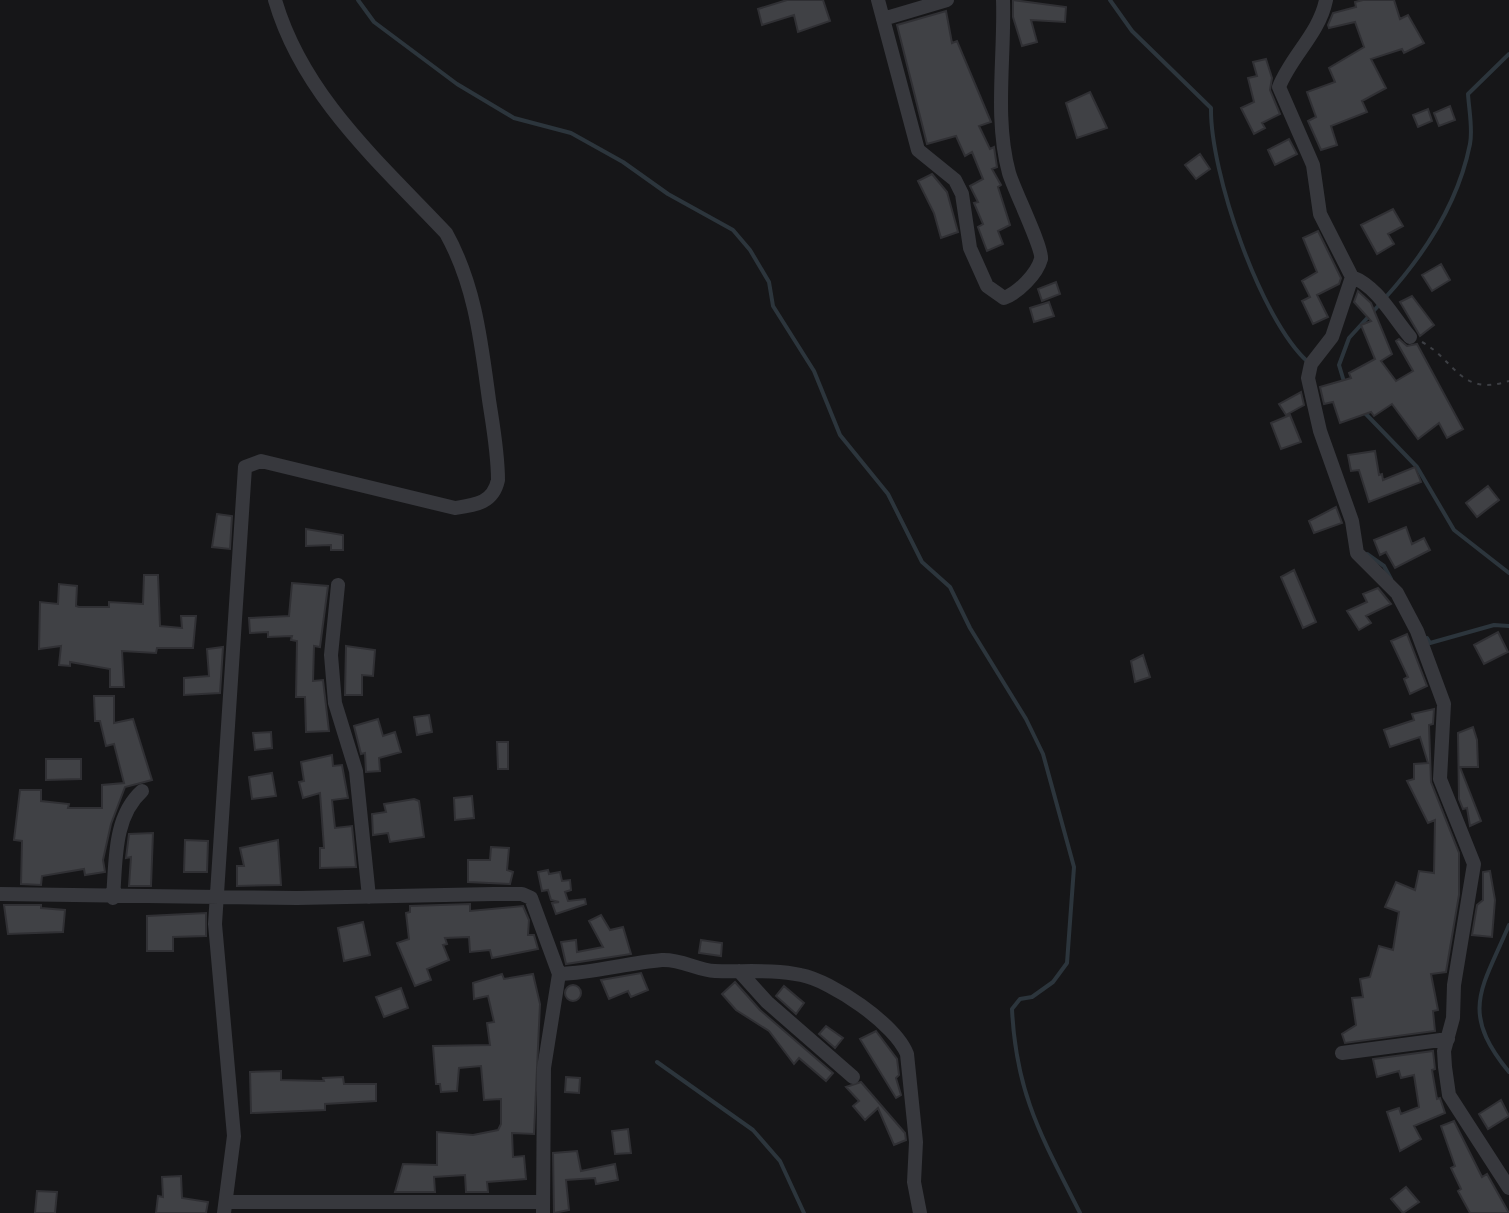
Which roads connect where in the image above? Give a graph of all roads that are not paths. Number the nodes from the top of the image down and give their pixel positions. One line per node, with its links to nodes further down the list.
1 (275, 0): 12 (street)
2 (878, 0): 6 (street)
3 (947, 0): 6 (street)
4 (1003, 0): 6 (street)
5 (1326, 0): 7 (street)
6 (883, 19)
7 (1352, 277): 8 (street); 17 (street)
8 (1410, 337)
9 (338, 585): 13 (street)
10 (142, 791): 14 (street)
11 (0, 894): 14 (street)
12 (217, 895): 13 (street); 14 (street); 21 (street)
13 (369, 897): 16 (street)
14 (113, 898)
15 (739, 971): 16 (street); 19 (street); 24 (street)
16 (559, 974): 23 (street)
17 (1448, 1039): 18 (street); 20 (street)
18 (1342, 1053)
19 (853, 1077)
20 (1509, 1188)
21 (225, 1208): 22 (street)
22 (372, 1208): 23 (street)
23 (543, 1208)
24 (920, 1213)

